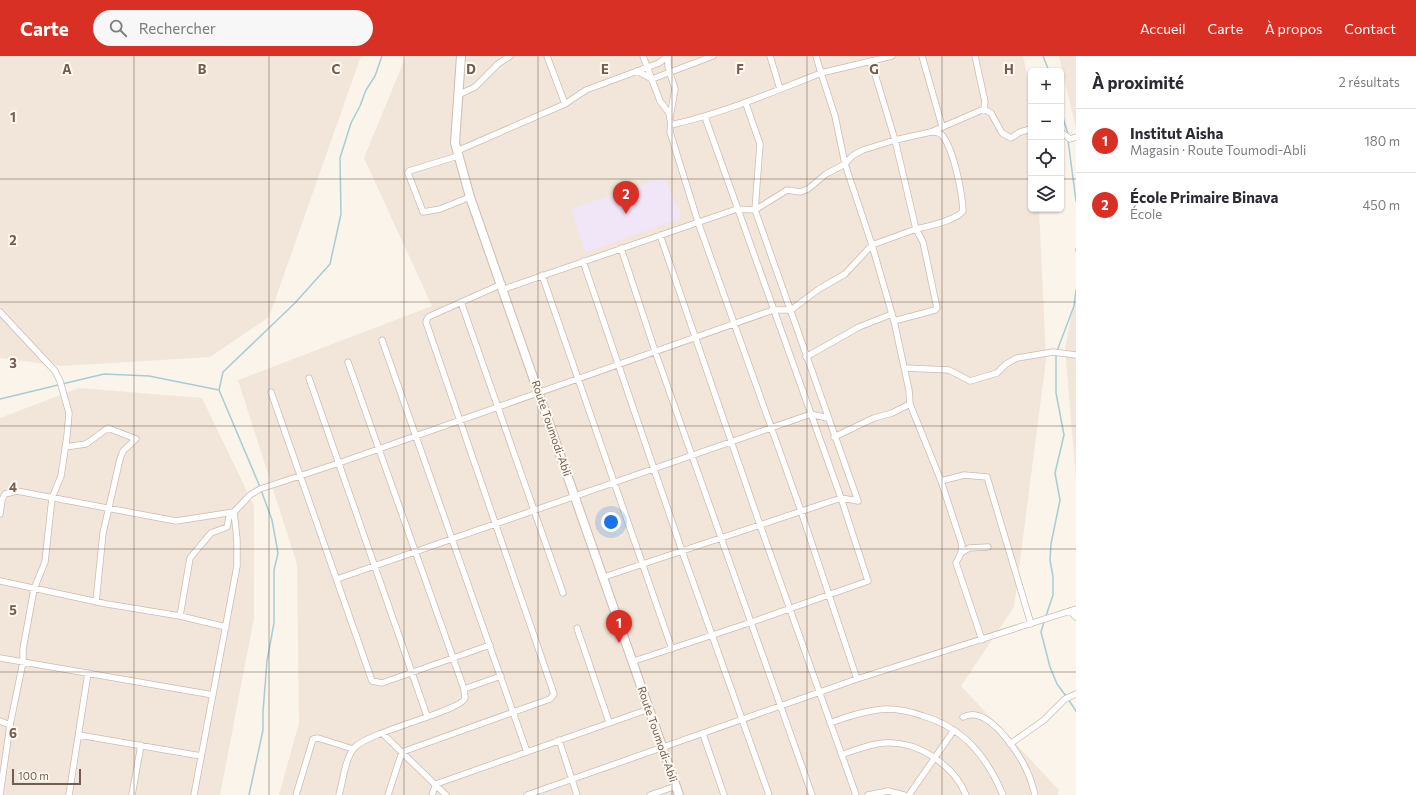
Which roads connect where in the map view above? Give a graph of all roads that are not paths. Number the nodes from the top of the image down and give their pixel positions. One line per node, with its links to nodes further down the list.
1 (461, 56): 19 (street, Route Toumodi-Abli)
2 (510, 56): 19 (street)
3 (547, 56): 20 (street)
4 (643, 56): 13 (street)
5 (668, 56): 13 (street); 15 (street)
6 (713, 56): 15 (street)
7 (770, 56): 18 (street)
8 (816, 56): 16 (street)
9 (892, 56): 12 (street)
10 (922, 56): 26 (street)
11 (975, 56): 22 (street)
12 (871, 61): 16 (street); 31 (street)
13 (647, 67): 14 (street); 17 (street)
14 (637, 71): 17 (street); 20 (street)
15 (670, 71): 17 (street); 23 (street)
16 (821, 73): 18 (street); 33 (street)
17 (652, 79): 23 (street)
18 (780, 89): 21 (street)
19 (458, 95): 32 (street, Route Toumodi-Abli)
20 (565, 104): 32 (street)
21 (746, 104): 24 (street); 36 (street)
22 (984, 108): 26 (street); 27 (street)
23 (670, 117): 25 (street)
24 (705, 117): 25 (street); 35 (street)
25 (671, 125): 37 (street)
26 (942, 126): 28 (street)
27 (1028, 130)
28 (931, 132): 31 (street); 38 (street)
29 (1064, 135): 30 (street)
30 (1076, 137)
31 (895, 140): 33 (street); 38 (street)
32 (457, 153): 34 (street, Route Toumodi-Abli); 34 (street)
33 (845, 164): 36 (street); 40 (street)
34 (470, 197): 44 (street, Route Toumodi-Abli)
35 (737, 209): 36 (street); 37 (street); 46 (street)
36 (755, 210): 47 (street)
37 (698, 222): 39 (street); 51 (street)
38 (916, 229): 40 (street); 50 (street)
39 (660, 235): 41 (street); 52 (street)
40 (872, 245): 47 (street); 49 (street)
41 (622, 248): 42 (street); 54 (street)
42 (583, 261): 43 (street); 58 (street)
43 (542, 275): 44 (street); 61 (street)
44 (503, 287): 45 (street); 63 (street, Route Toumodi-Abli)
45 (461, 302): 65 (street); 68 (street)
46 (773, 310): 47 (street); 51 (street); 66 (street)
47 (791, 310): 56 (street)
48 (0, 312): 73 (street)
49 (892, 314): 50 (street); 56 (street)
50 (894, 321): 59 (street)
51 (734, 324): 52 (street); 69 (street)
52 (696, 338): 54 (street); 72 (street)
53 (382, 340): 70 (street)
54 (655, 352): 58 (street); 75 (street)
55 (1076, 355): 59 (street)
56 (806, 357): 67 (street)
57 (348, 362): 74 (street)
58 (618, 364): 61 (street); 77 (street)
59 (905, 368): 64 (street)
60 (309, 378): 76 (street)
61 (578, 378): 63 (street); 79 (street)
62 (271, 392): 78 (street)
63 (539, 392): 65 (street); 81 (street, Route Toumodi-Abli)
64 (910, 404): 71 (street); 80 (street)
65 (498, 406): 68 (street); 85 (street)
66 (811, 414): 67 (street); 69 (street); 83 (street)
67 (827, 418): 71 (street)
68 (460, 420): 70 (street); 89 (street)
69 (771, 428): 72 (street); 86 (street)
70 (416, 436): 74 (street); 91 (street)
71 (834, 437): 83 (street)
72 (731, 441): 75 (street); 90 (street)
73 (65, 447): 82 (street); 84 (street)
74 (380, 448): 76 (street); 94 (street)
75 (692, 454): 77 (street); 92 (street)
76 (339, 463): 78 (street); 98 (street)
77 (654, 468): 79 (street); 95 (street)
78 (301, 476): 87 (street); 100 (street)
79 (614, 481): 81 (street); 97 (street)
80 (941, 481): 96 (street); 112 (street)
81 (575, 495): 85 (street); 99 (street, Route Toumodi-Abli)
82 (52, 498): 84 (street); 88 (street); 102 (street)
83 (841, 498): 86 (street); 104 (street)
84 (110, 508): 87 (street); 105 (street)
85 (534, 509): 89 (street); 103 (street)
86 (801, 511): 90 (street); 104 (street)
87 (232, 513): 109 (street); 113 (street)
88 (0, 514)
89 (495, 523): 91 (street); 133 (street)
90 (760, 525): 92 (street); 106 (street)
91 (452, 538): 94 (street); 117 (street)
92 (722, 538): 95 (street); 111 (street)
93 (988, 547): 96 (street)
94 (415, 551): 98 (street); 120 (street)
95 (682, 551): 97 (street); 115 (street)
96 (961, 553): 116 (street)
97 (644, 564): 99 (street); 118 (street)
98 (376, 565): 100 (street); 124 (street)
99 (604, 577): 121 (street, Route Toumodi-Abli)
100 (337, 579): 124 (street)
101 (0, 580): 102 (street)
102 (34, 589): 105 (street); 122 (street)
103 (563, 593)
104 (828, 595): 106 (street); 126 (street)
105 (96, 602): 109 (street)
106 (791, 609): 111 (street); 128 (street)
107 (1076, 609): 108 (street)
108 (1070, 611): 110 (street); 112 (street)
109 (180, 616): 113 (street)
110 (1076, 617)
111 (752, 622): 115 (street); 131 (street)
112 (1031, 624): 116 (street)
113 (226, 627): 130 (street)
114 (576, 628): 138 (street)
115 (712, 635): 118 (street); 136 (street)
116 (982, 640): 126 (street)
117 (490, 644): 120 (street); 125 (street)
118 (672, 649): 121 (street)
119 (0, 658): 122 (street)
120 (453, 658): 124 (street); 127 (street)
121 (634, 661): 132 (street, Route Toumodi-Abli)
122 (23, 662): 123 (street); 140 (street)
123 (88, 673): 130 (street); 144 (street)
124 (413, 673): 134 (street)
125 (501, 676): 127 (street); 133 (street)
126 (857, 679): 128 (street)
127 (464, 689): 134 (street)
128 (820, 694): 131 (street); 139 (street)
129 (1076, 694): 146 (street)
130 (213, 695): 153 (street)
131 (782, 706): 136 (street); 173 (street)
132 (650, 709): 138 (street); 148 (street, Route Toumodi-Abli)
133 (513, 713): 150 (street); 151 (street)
134 (427, 716): 142 (street)
135 (963, 717): 146 (street)
136 (742, 720): 143 (street); 172 (street)
137 (0, 721): 140 (street)
138 (609, 722): 145 (street)
139 (830, 722): 141 (street); 152 (street)
140 (10, 725): 158 (street)
141 (954, 730): 154 (street); 179 (street)
142 (383, 734): 149 (street); 150 (street)
143 (703, 734): 148 (street); 171 (street)
144 (79, 735): 147 (street); 159 (street)
145 (559, 740): 151 (street); 155 (street)
146 (1010, 744): 180 (street)
147 (141, 745): 153 (street); 160 (street)
148 (663, 747): 155 (street); 157 (street, Route Toumodi-Abli)
149 (354, 749): 162 (street); 163 (street)
150 (402, 752): 156 (street); 164 (street)
151 (527, 752): 156 (street)
152 (843, 754): 154 (street); 174 (street)
153 (201, 756): 161 (street)
154 (935, 758): 177 (street); 178 (street)
155 (572, 780): 167 (street); 168 (street)
156 (436, 784): 165 (street); 166 (street)
157 (676, 786): 169 (street); 170 (street, Route Toumodi-Abli)
158 (0, 795)
159 (69, 795)
160 (132, 795)
161 (194, 795)
162 (296, 795)
163 (339, 795)
164 (388, 795)
165 (432, 795)
166 (446, 795)
167 (527, 795)
168 (577, 795)
169 (650, 795)
170 (679, 795)
171 (724, 795)
172 (769, 795)
173 (812, 795)
174 (856, 795)
175 (868, 795): 176 (street)
176 (904, 795)
177 (909, 795)
178 (966, 795)
179 (1003, 795)
180 (1035, 795)

